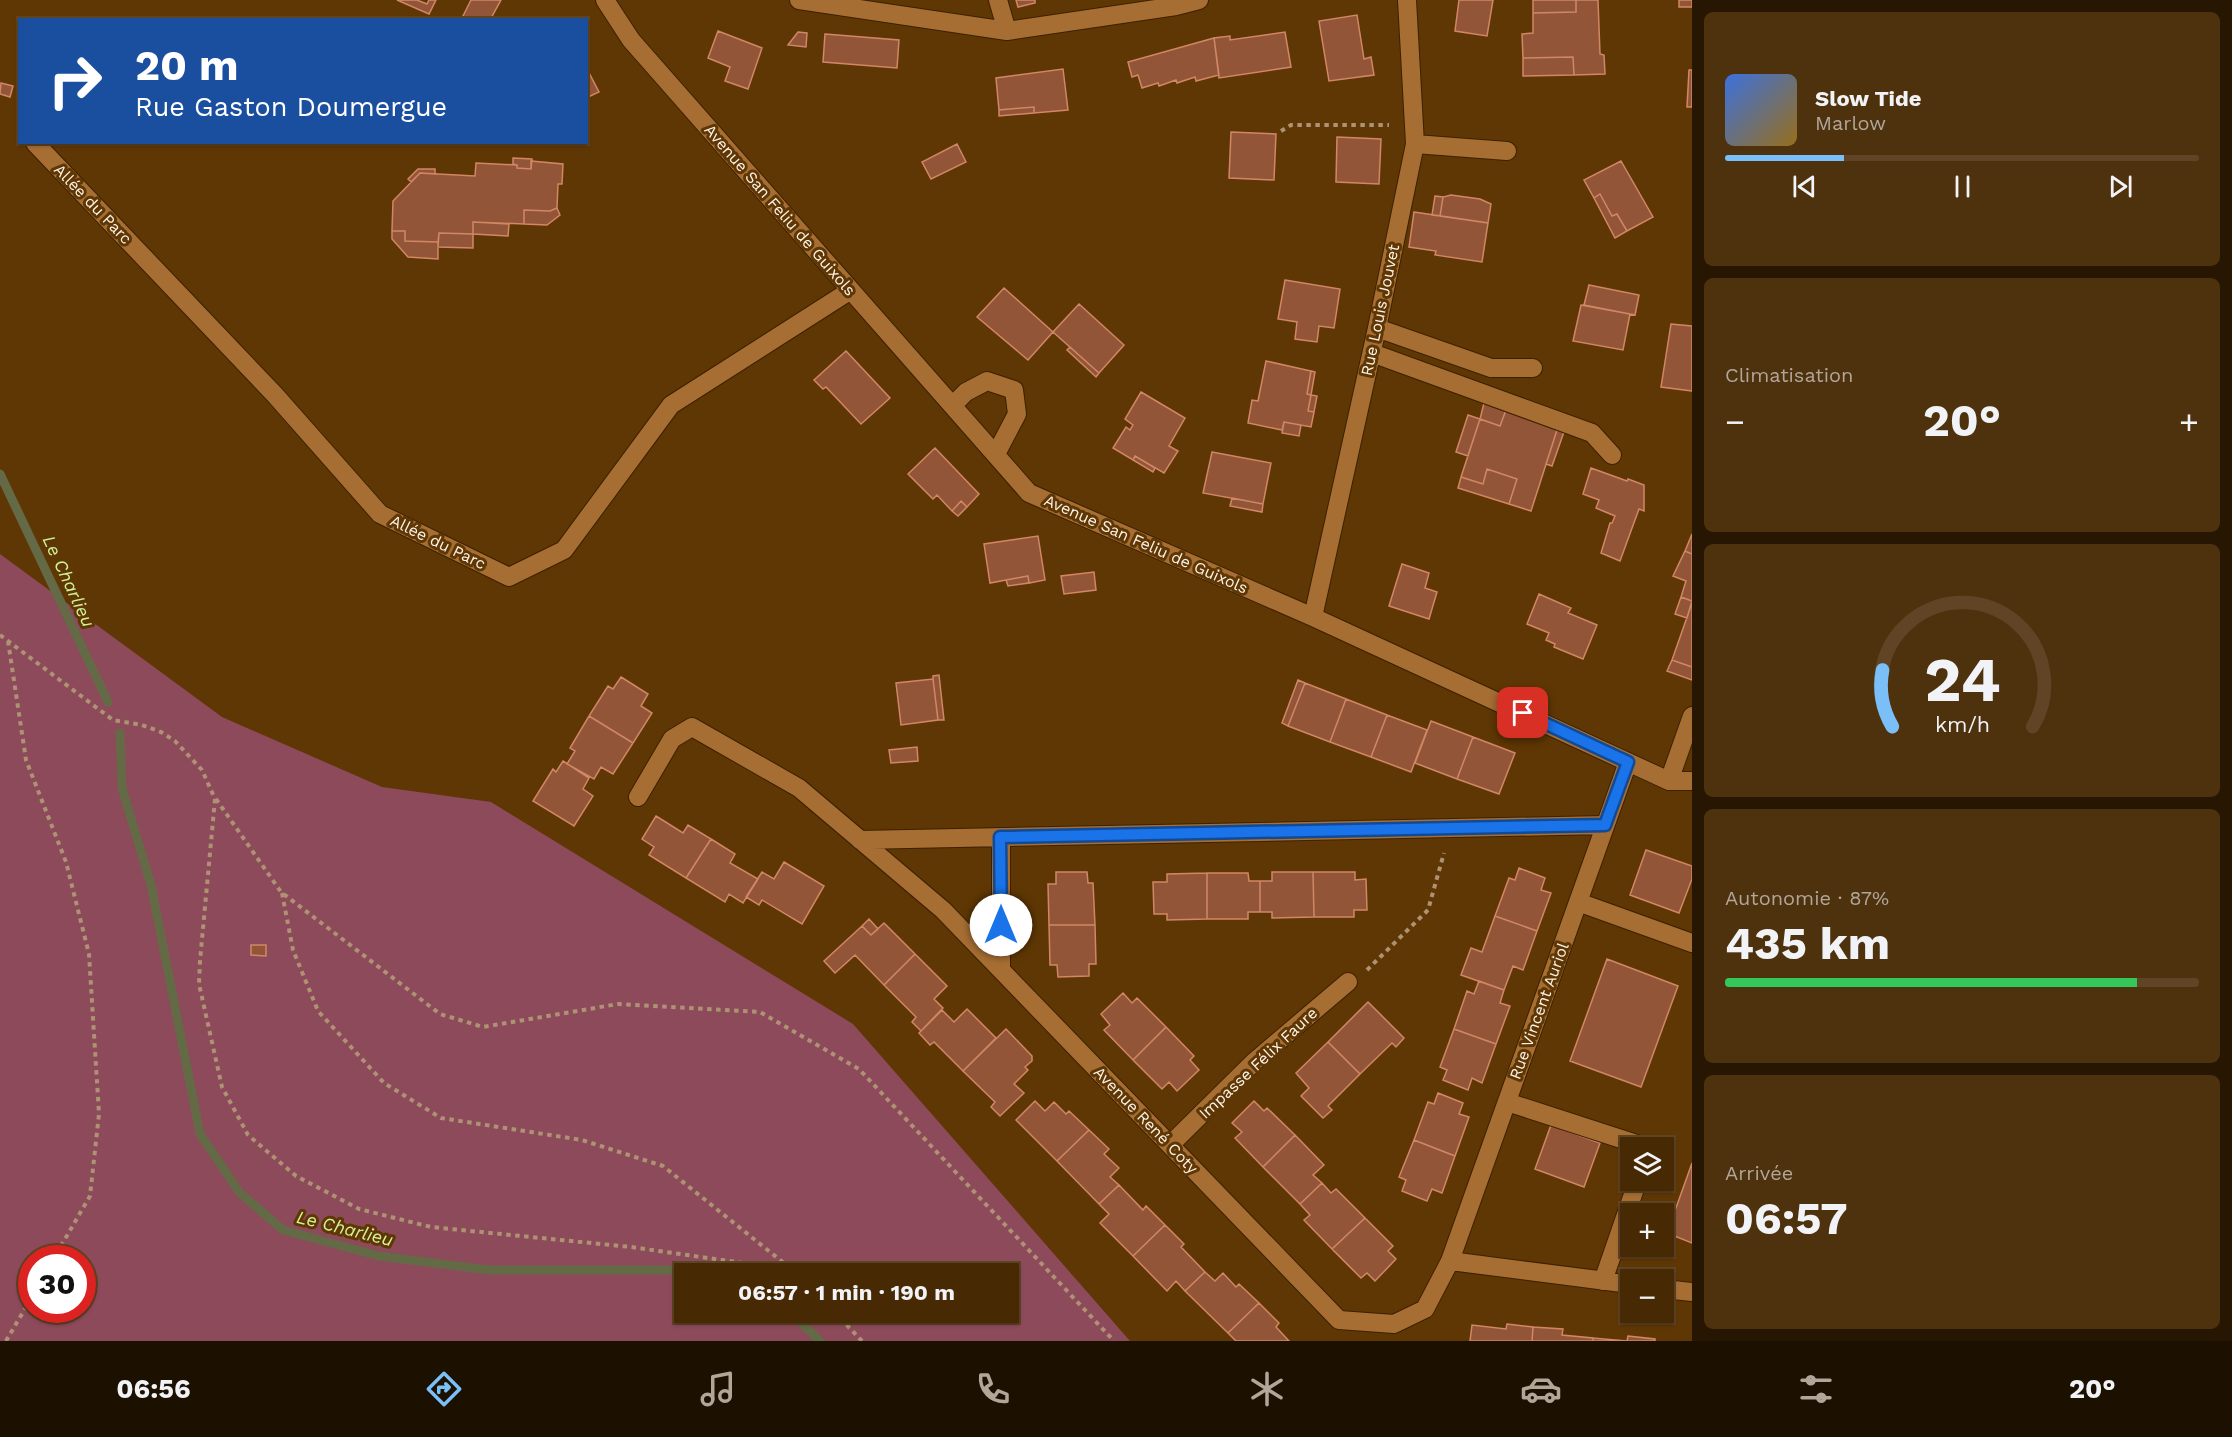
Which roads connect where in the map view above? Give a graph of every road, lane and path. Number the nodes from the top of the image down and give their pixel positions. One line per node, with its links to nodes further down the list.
1 (605, 0): 12 (street, Avenue San Feliu de Guixols)
2 (799, 0): 6 (street)
3 (998, 0): 6 (street)
4 (1199, 0): 6 (street)
5 (1407, 0): 7 (street, Rue Louis Jouvet)
6 (1007, 31)
7 (1414, 124): 8 (path); 10 (street, Rue Louis Jouvet)
8 (1281, 131)
9 (36, 144): 12 (street, Allée du Parc)
10 (1415, 144): 11 (street); 13 (street, Rue Louis Jouvet)
11 (1507, 151)
12 (850, 290): 16 (street, Avenue San Feliu de Guixols)
13 (1377, 328): 14 (street, Rue Louis Jouvet); 15 (street)
14 (1372, 353): 18 (street); 19 (street, Rue Louis Jouvet)
15 (1533, 368)
16 (953, 405): 17 (street, Avenue San Feliu de Guixols); 17 (street)
17 (996, 454): 19 (street, Avenue San Feliu de Guixols)
18 (1612, 455)
19 (1313, 617): 23 (street, Avenue San Feliu de Guixols)
20 (0, 635): 21 (path)
21 (8, 641): 27 (path); 41 (path)
22 (1692, 716): 24 (street)
23 (1628, 762): 24 (street, Avenue San Feliu de Guixols); 28 (street, Rue Vincent Auriol)
24 (1669, 781): 25 (street, Avenue San Feliu de Guixols)
25 (1692, 781)
26 (638, 797): 31 (street, Avenue René Coty)
27 (215, 799): 32 (path); 43 (path)
28 (1605, 825): 29 (street); 33 (street, Rue Vincent Auriol)
29 (1446, 828): 30 (street); 36 (path)
30 (1000, 837): 31 (street); 35 (street)
31 (860, 840): 35 (street, Avenue René Coty)
32 (281, 892): 44 (path); 53 (path)
33 (1578, 902): 34 (street); 37 (street, Rue Vincent Auriol)
34 (1692, 944)
35 (1001, 970): 39 (street, Avenue René Coty)
36 (1348, 982): 39 (street, Impasse Félix Faure)
37 (1507, 1102): 38 (street); 42 (street, Rue Vincent Auriol)
38 (1620, 1139)
39 (1170, 1145): 42 (street, Avenue René Coty)
40 (1634, 1191): 45 (street)
41 (62, 1245)
42 (1450, 1261): 45 (street)
43 (740, 1263)
44 (784, 1263)
45 (1603, 1281): 46 (street)
46 (1620, 1283)
47 (1674, 1289): 48 (street)
48 (1692, 1292)
49 (18, 1321): 51 (path)
50 (845, 1323): 52 (path)
51 (6, 1341)
52 (862, 1341)
53 (1114, 1341)

